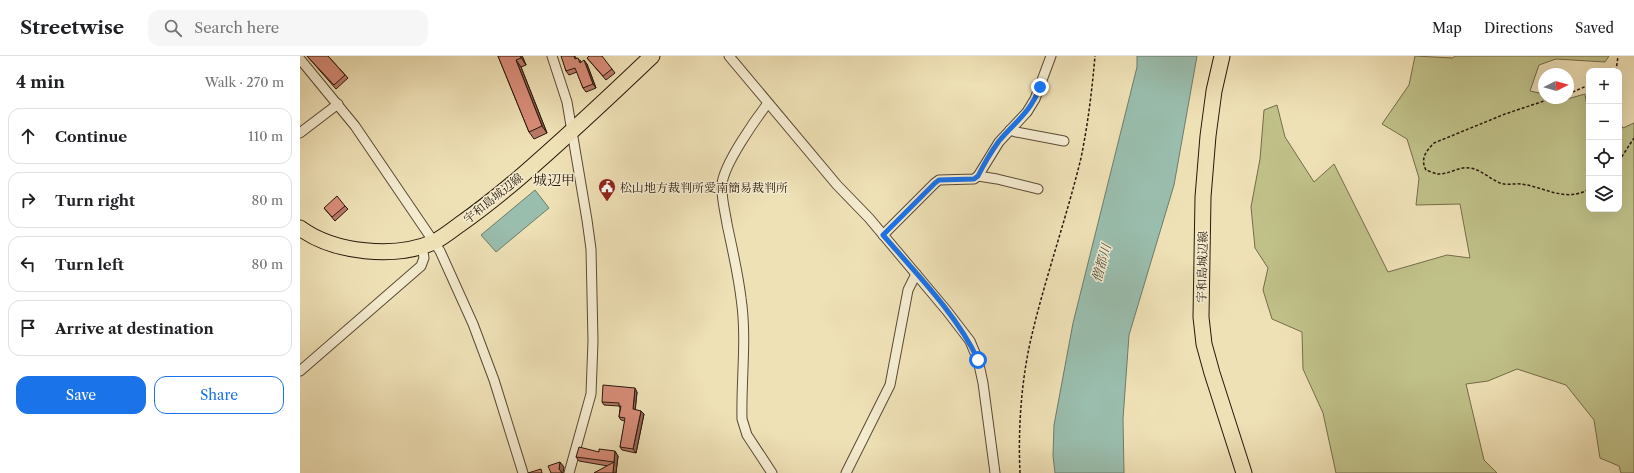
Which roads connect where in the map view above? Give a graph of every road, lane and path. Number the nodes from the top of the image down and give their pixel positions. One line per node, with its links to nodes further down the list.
1 (552, 56): 16 (street)
2 (652, 56): 16 (main road, 宇和島城辺線)
3 (728, 56): 12 (street)
4 (1051, 56): 15 (street)
5 (1095, 56): 34 (path)
6 (1222, 56): 35 (main road, 宇和島城辺線)
7 (1618, 56): 9 (path)
8 (300, 59): 14 (street)
9 (1616, 68)
10 (1586, 86): 11 (path)
11 (1574, 91)
12 (768, 103): 25 (street); 31 (street)
13 (1538, 103): 23 (path)
14 (338, 104): 17 (street); 26 (street)
15 (1010, 130): 19 (street); 21 (street)
16 (573, 131): 26 (main road, 宇和島城辺線); 30 (street)
17 (300, 133)
18 (1634, 138): 20 (path)
19 (1064, 141)
20 (1622, 156)
21 (978, 176): 22 (street); 25 (street)
22 (1038, 189)
23 (1586, 191)
24 (300, 228): 26 (main road, 宇和島城辺線)
25 (883, 235): 27 (street)
26 (428, 244): 28 (street); 29 (street)
27 (916, 274): 32 (street); 33 (street)
28 (300, 371)
29 (523, 473)
30 (569, 473)
31 (772, 473)
32 (846, 473)
33 (995, 473)
34 (1020, 473)
35 (1244, 473)

